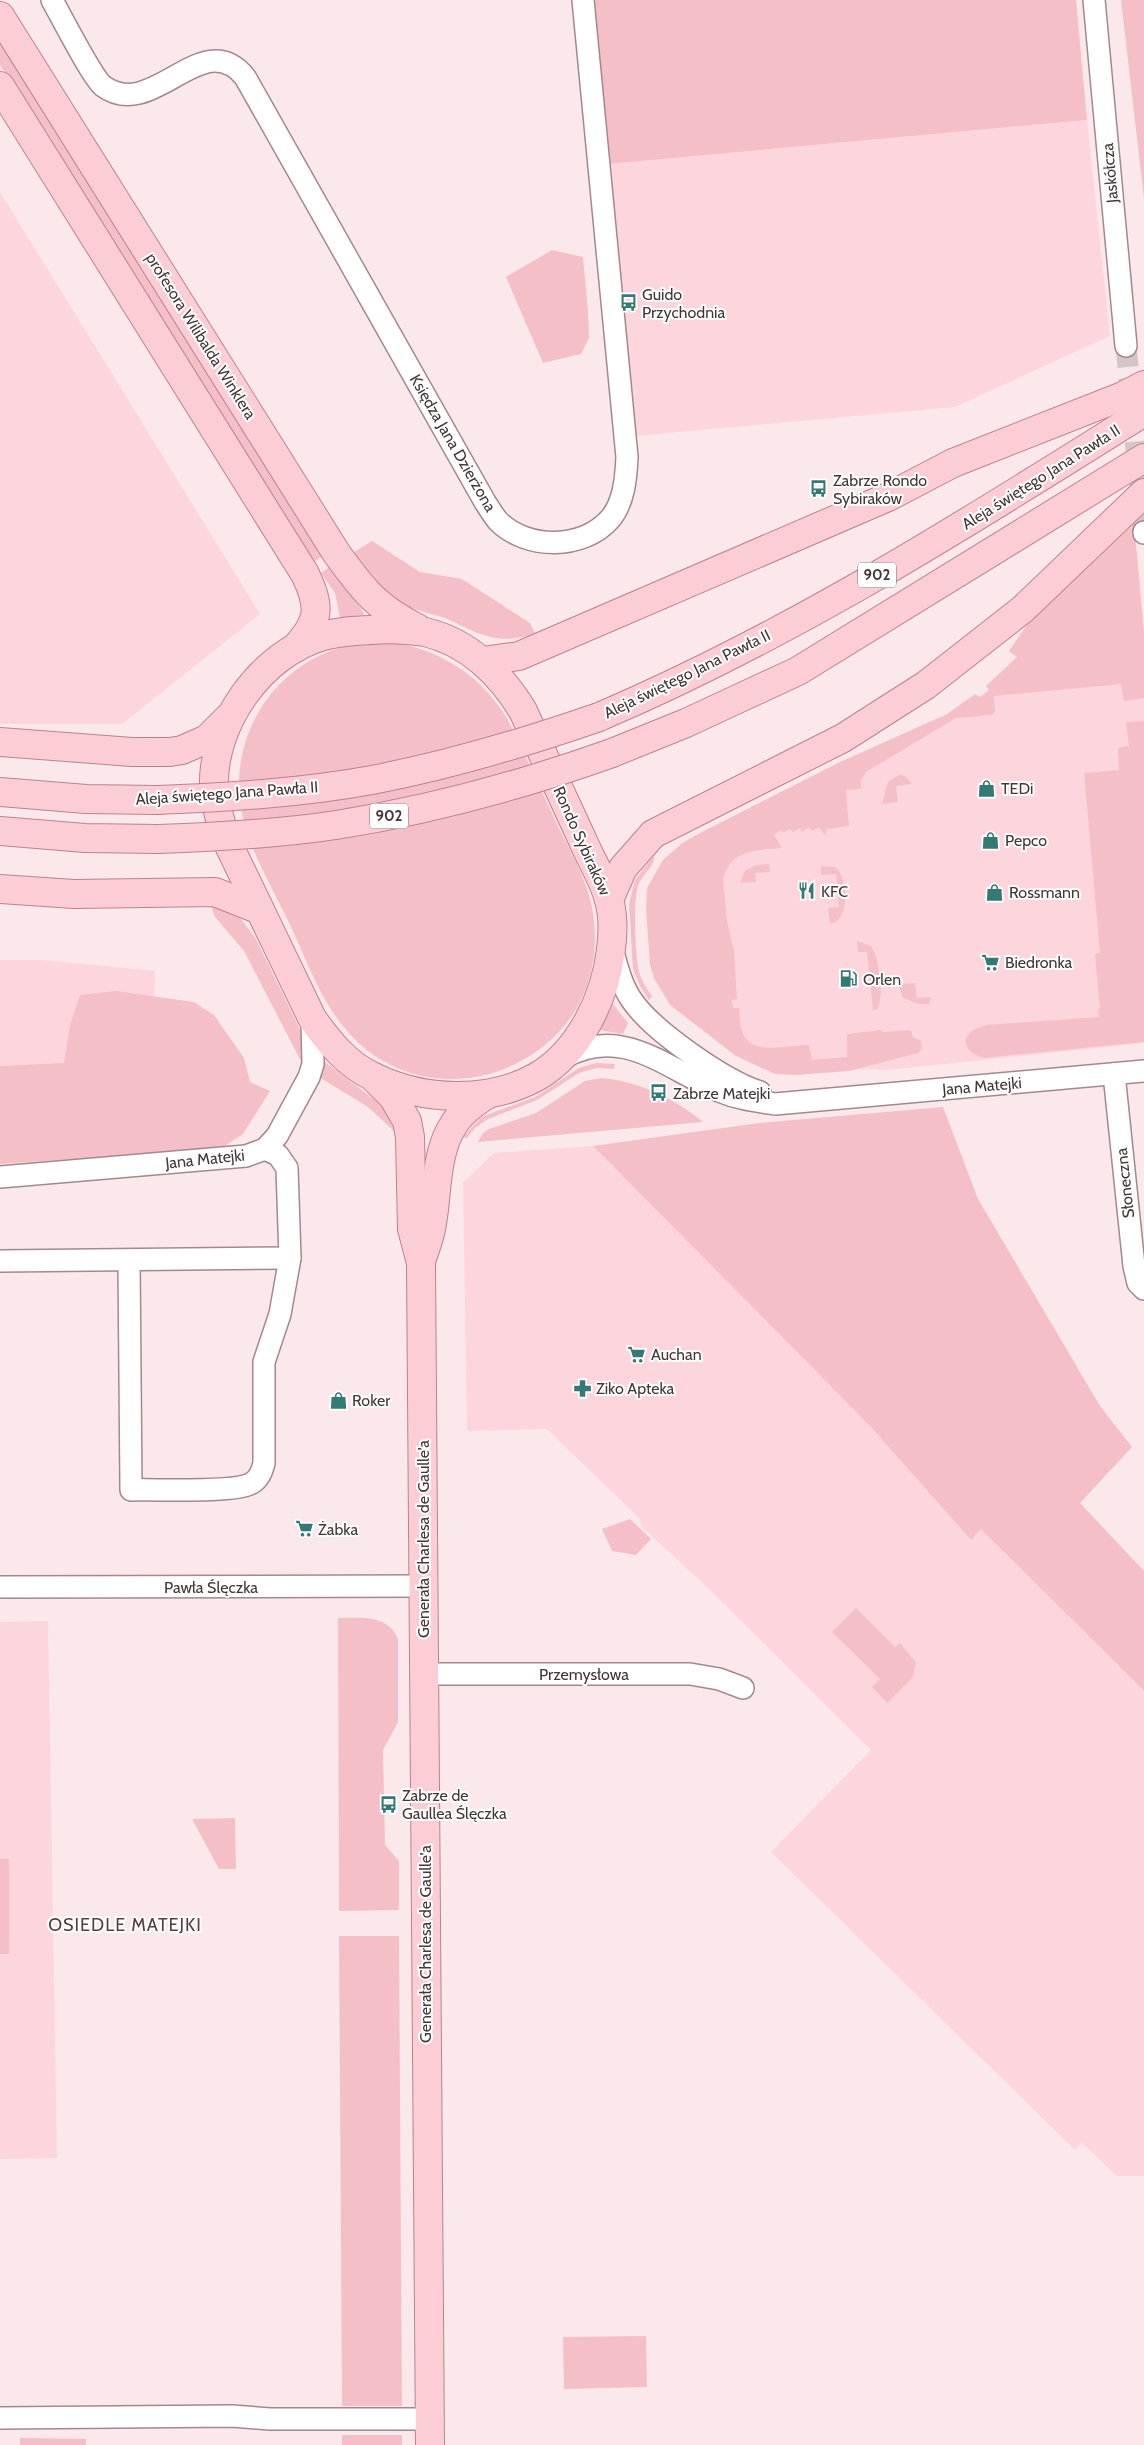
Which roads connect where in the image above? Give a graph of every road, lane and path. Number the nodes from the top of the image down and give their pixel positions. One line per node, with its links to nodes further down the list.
1 (52, 0): 2 (street, Księdza Jana Dzierżona)
2 (583, 0)
3 (1094, 0): 6 (street, Jaskółcza)
4 (0, 16): 11 (main road, profesora Wilibalda Winklera)
5 (0, 86): 12 (main road)
6 (1126, 346)
7 (1144, 385): 13 (main road)
8 (1144, 412): 16 (main road, Aleja świętego Jana Pawła II / 902, bridge)
9 (1144, 458): 17 (main road, 902, bridge)
10 (1144, 493): 19 (main road)
11 (426, 632): 12 (main road, Rondo Sybiraków); 13 (main road, Rondo Sybiraków)
12 (294, 649): 14 (main road, Rondo Sybiraków)
13 (484, 662): 19 (main road, Rondo Sybiraków)
14 (234, 711): 15 (main road); 20 (main road, Rondo Sybiraków)
15 (0, 742)
16 (0, 792)
17 (0, 831)
18 (0, 889): 20 (main road)
19 (609, 900): 21 (main road, Rondo Sybiraków)
20 (260, 910): 22 (main road, Rondo Sybiraków)
21 (612, 948): 23 (main road, Rondo Sybiraków); 28 (street, Jana Matejki)
22 (312, 1018): 26 (main road, Rondo Sybiraków); 29 (street, Jana Matejki)
23 (547, 1069): 27 (main road, Rondo Sybiraków); 28 (street, Jana Matejki)
24 (1144, 1072): 25 (street, Jana Matejki)
25 (1114, 1074): 28 (street, Jana Matejki); 35 (street, Słoneczna)
26 (373, 1077): 27 (main road, Rondo Sybiraków); 34 (main road, Generała Charlesa de Gaulle'a)
27 (488, 1094): 34 (main road, Generała Charlesa de Gaulle'a)
28 (820, 1101)
29 (265, 1149): 30 (street, Jana Matejki); 31 (street)
30 (0, 1177)
31 (290, 1258): 32 (street); 32 (street)
32 (129, 1261): 33 (street)
33 (0, 1262)
34 (421, 1263): 36 (main road, Generała Charlesa de Gaulle'a)
35 (1144, 1289)
36 (423, 1586): 37 (street, Pawła Ślęczka); 38 (main road, Generała Charlesa de Gaulle'a)
37 (0, 1587)
38 (423, 1674): 39 (street, Przemysłowa); 41 (main road, Generała Charlesa de Gaulle'a)
39 (743, 1688)
40 (0, 2418): 41 (street)
41 (430, 2432)

